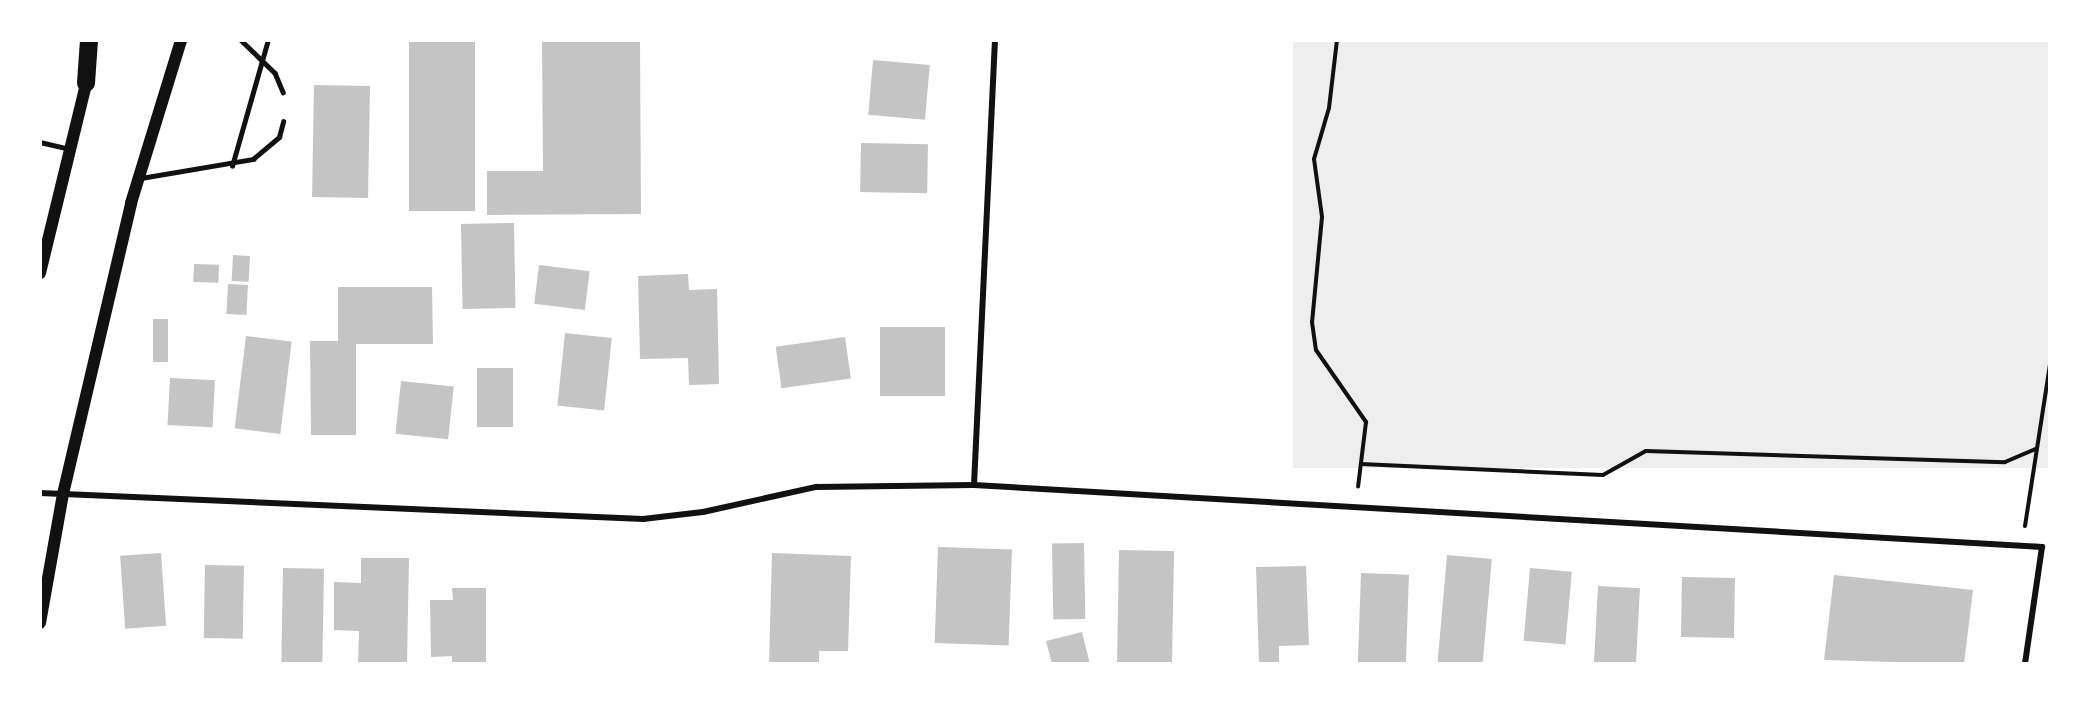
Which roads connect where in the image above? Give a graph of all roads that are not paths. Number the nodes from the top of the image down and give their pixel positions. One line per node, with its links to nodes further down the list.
1 (89, 40): 8 (highway)
2 (99, 40): 8 (main road)
3 (181, 40): 14 (main road)
4 (241, 40): 7 (lane)
5 (268, 40): 7 (lane)
6 (994, 40): 16 (street)
7 (260, 55): 9 (lane); 13 (lane)
8 (86, 83): 12 (main road)
9 (283, 92)
10 (283, 122): 13 (lane)
11 (40, 142): 12 (lane)
12 (72, 149): 15 (main road)
13 (232, 166): 14 (lane)
14 (139, 178): 18 (main road)
15 (40, 273)
16 (974, 484): 18 (street); 20 (street)
17 (40, 493): 18 (street)
18 (63, 494): 19 (main road)
19 (40, 623)
20 (2025, 663)

